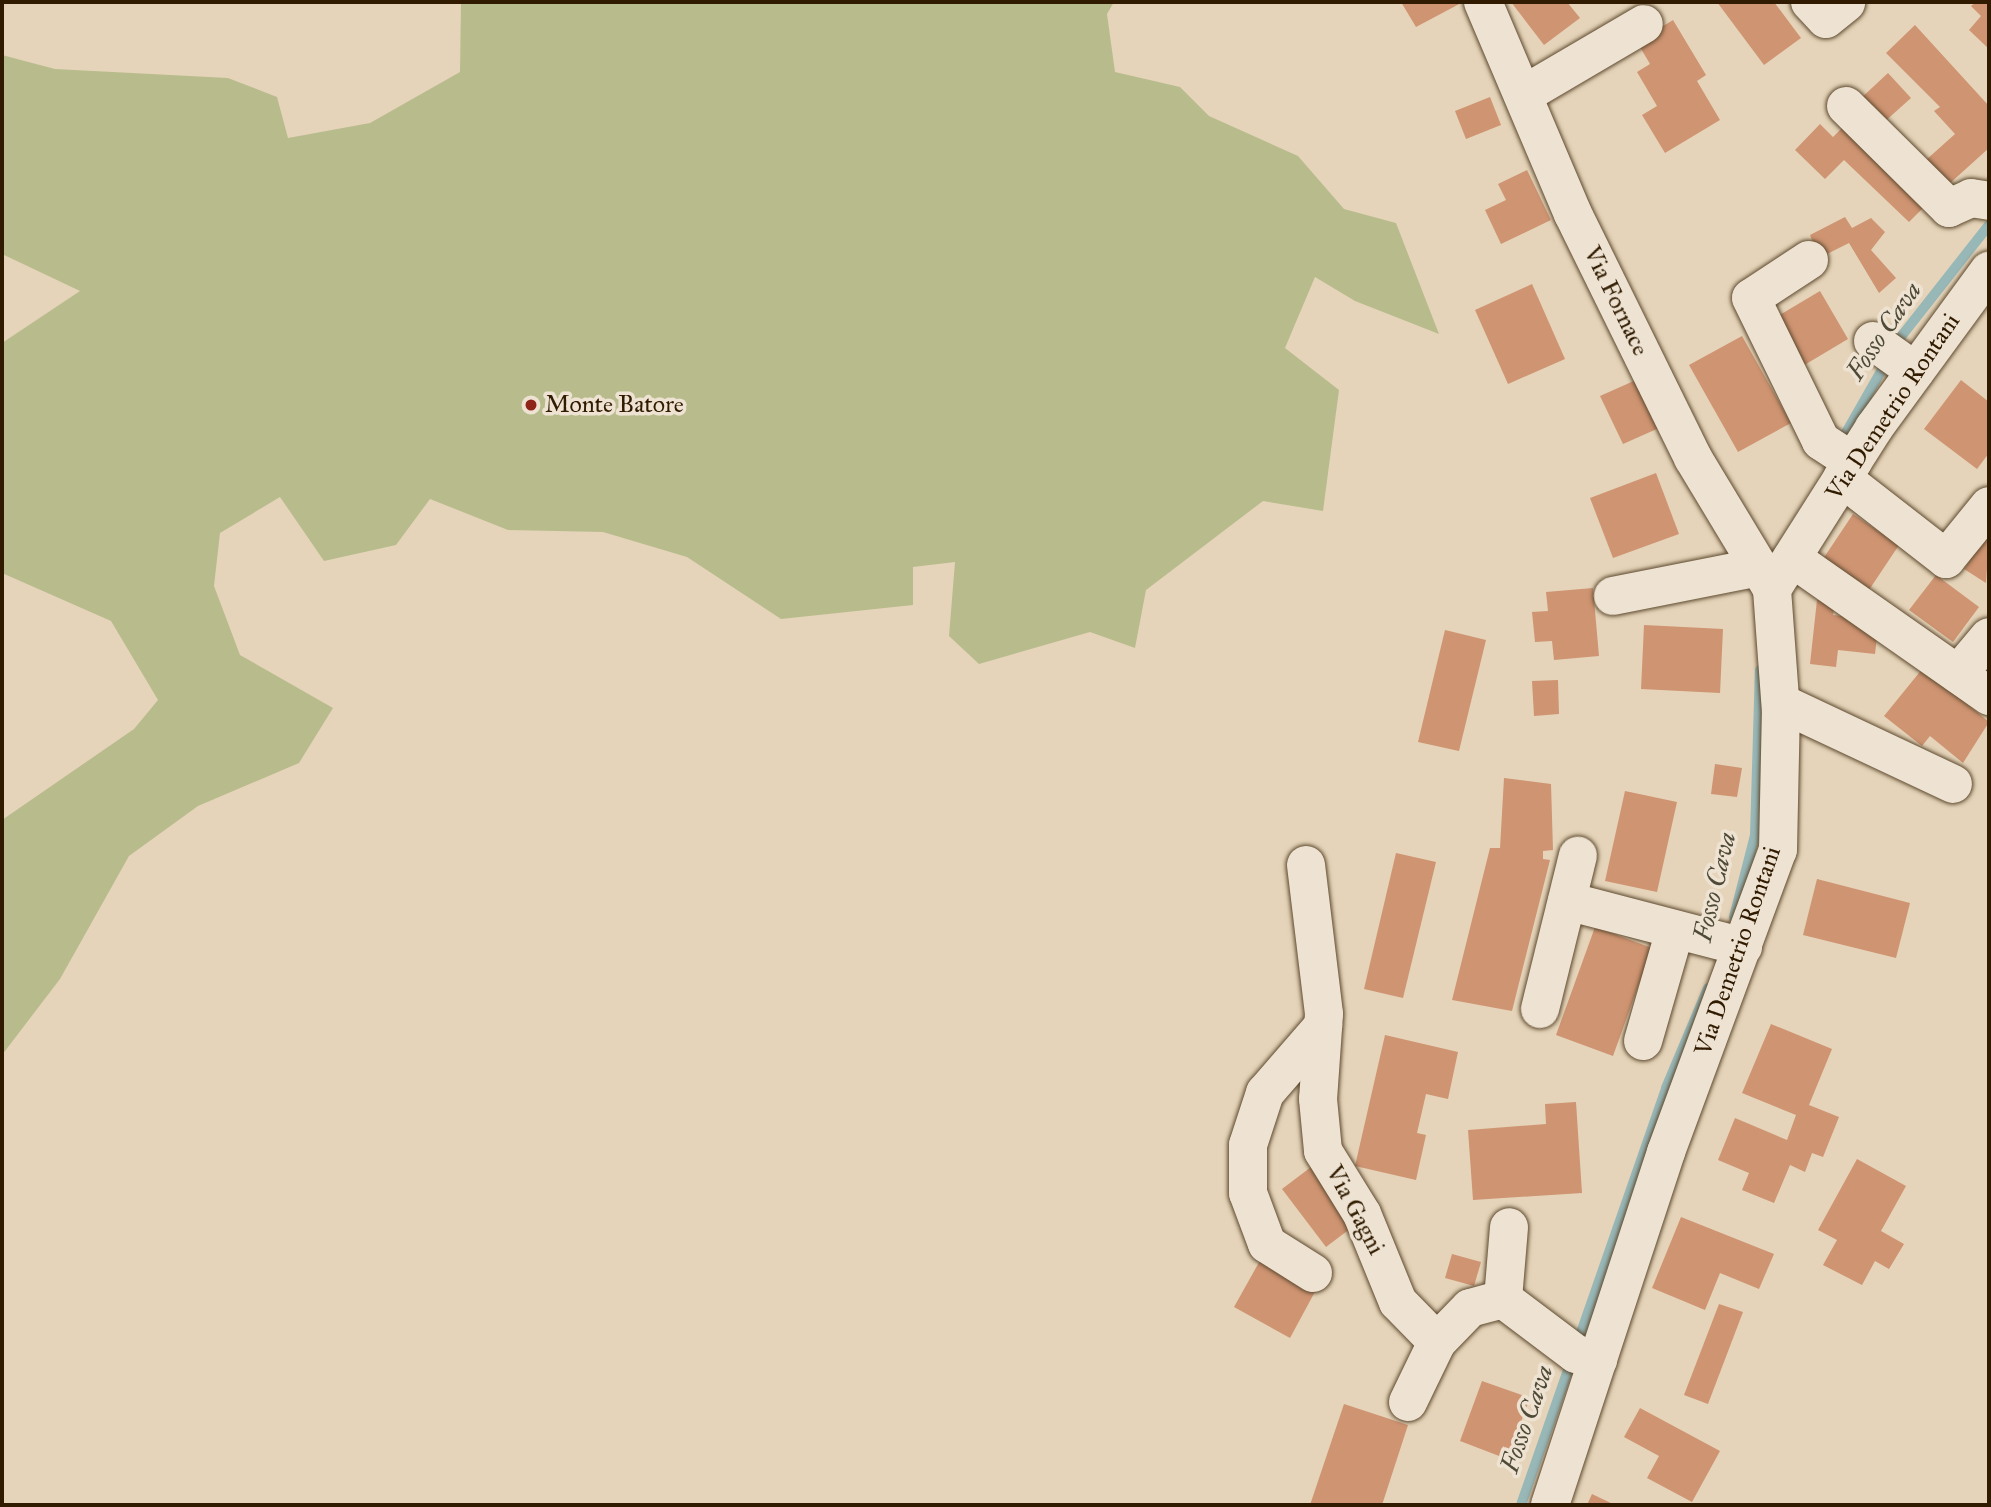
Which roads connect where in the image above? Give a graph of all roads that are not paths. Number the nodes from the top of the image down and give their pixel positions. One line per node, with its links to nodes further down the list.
1 (1483, 2): 5 (street, Via Fornace)
2 (1810, 2): 3 (street)
3 (1846, 3)
4 (1644, 24): 5 (street)
5 (1523, 95): 12 (street, Via Fornace)
6 (1846, 106): 7 (street)
7 (1989, 201)
8 (1808, 260): 10 (street)
9 (1989, 271): 10 (street, Via Demetrio Rontani)
10 (1842, 461): 11 (street); 12 (street, Via Demetrio Rontani)
11 (1989, 506)
12 (1771, 574): 13 (street); 15 (street); 17 (street, Via Demetrio Rontani)
13 (1613, 596)
14 (1989, 637): 15 (street)
15 (1958, 674): 16 (street)
16 (1989, 696)
17 (1780, 703): 18 (street); 22 (street, Via Demetrio Rontani)
18 (1954, 784)
19 (1578, 856): 21 (street)
20 (1306, 865): 24 (street, Via Gagni)
21 (1567, 901): 22 (street); 23 (street)
22 (1717, 941): 25 (street); 30 (street, Via Demetrio Rontani)
23 (1541, 1009)
24 (1323, 1026): 27 (street); 29 (street, Via Gagni)
25 (1643, 1041)
26 (1509, 1227): 28 (street)
27 (1313, 1273)
28 (1503, 1299): 29 (street); 30 (street)
29 (1437, 1342): 31 (street)
30 (1578, 1352): 32 (street, Via Demetrio Rontani)
31 (1408, 1402)
32 (1550, 1505)

